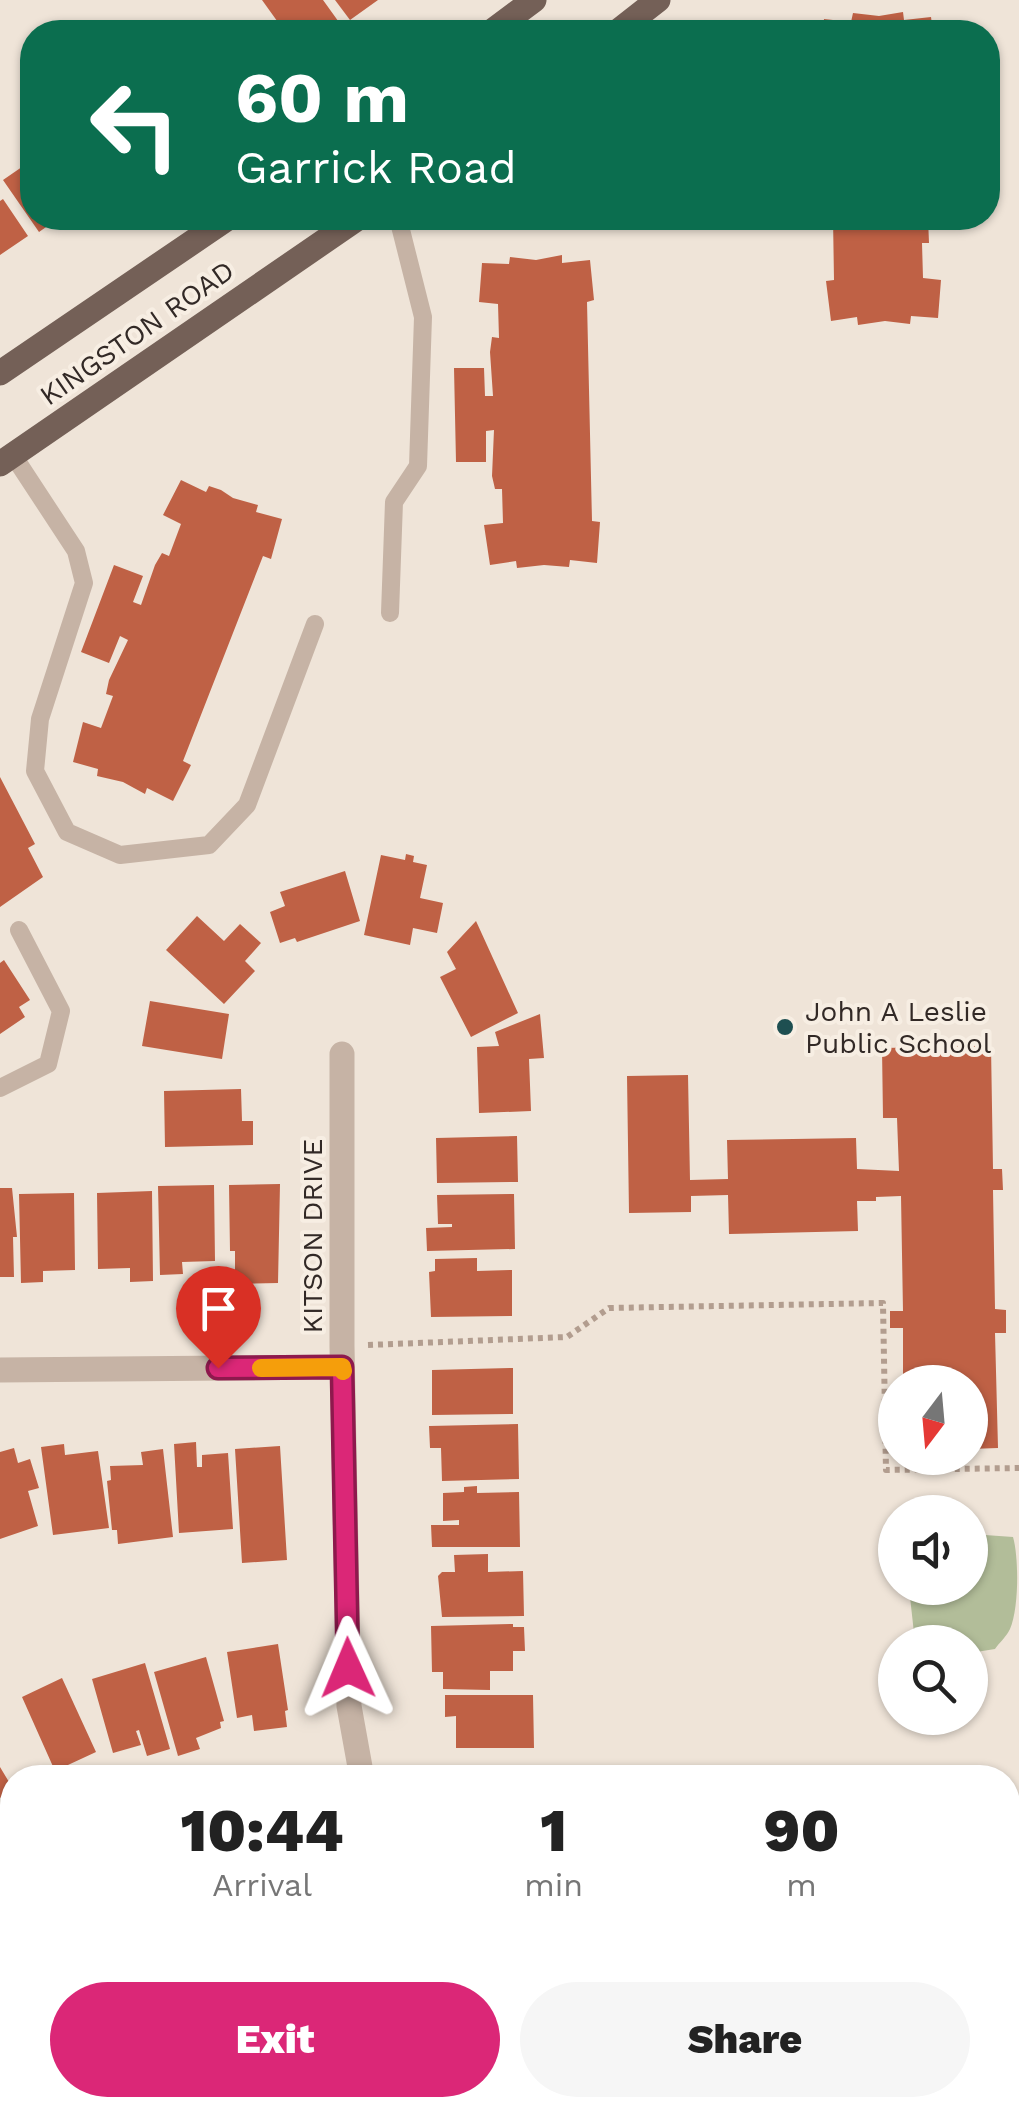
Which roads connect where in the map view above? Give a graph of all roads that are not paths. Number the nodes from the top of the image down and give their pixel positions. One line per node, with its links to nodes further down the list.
1 (534, 0): 3 (main road)
2 (658, 0): 4 (main road)
3 (507, 20)
4 (632, 20)
5 (210, 230): 8 (main road, KINGSTON ROAD)
6 (340, 230): 9 (main road, KINGSTON ROAD)
7 (401, 230): 10 (lane)
8 (0, 373)
9 (6, 459): 11 (lane)
10 (390, 613)
11 (315, 624)
12 (19, 930): 14 (lane)
13 (342, 1054): 15 (street, KITSON DRIVE)
14 (0, 1088)
15 (342, 1367): 16 (street); 17 (street, KITSON DRIVE)
16 (0, 1370)
17 (360, 1765)

